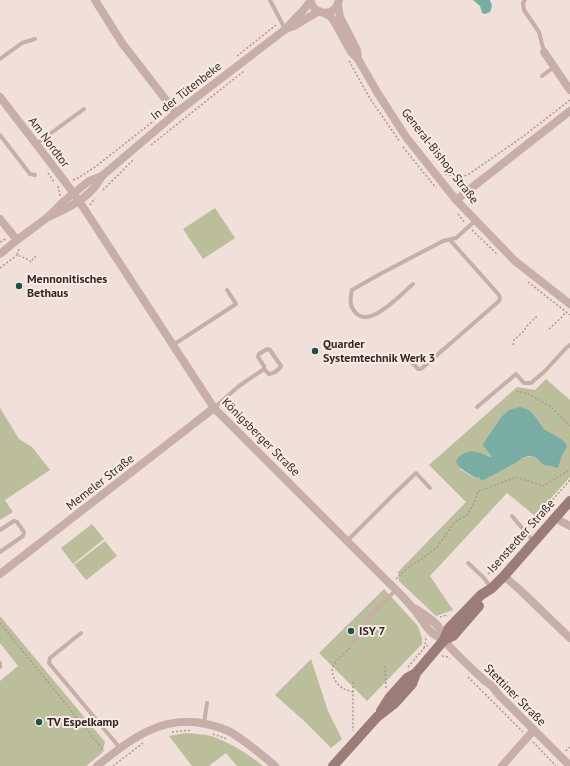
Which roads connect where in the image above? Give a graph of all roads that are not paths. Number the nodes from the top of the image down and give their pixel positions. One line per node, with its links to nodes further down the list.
1 (95, 0): 18 (street)
2 (270, 0): 7 (lane)
3 (525, 0): 9 (lane)
4 (310, 1): 6 (street, General-Bishop-Straße); 7 (street, In der Tütenbeke)
5 (339, 3): 6 (street, In der Tütenbeke); 11 (street, General-Bishop-Straße)
6 (322, 12): 7 (street, In der Tütenbeke); 11 (street, General-Bishop-Straße)
7 (286, 29): 18 (street, In der Tütenbeke)
8 (34, 39): 10 (lane)
9 (544, 52): 12 (street)
10 (0, 59)
11 (358, 59): 23 (street, General-Bishop-Straße)
12 (554, 67): 13 (lane); 14 (street)
13 (542, 76)
14 (570, 90)
15 (0, 97): 20 (street, Am Nordtor)
16 (84, 109): 20 (lane)
17 (570, 111): 23 (street)
18 (176, 113): 22 (street, In der Tütenbeke)
19 (0, 135): 21 (lane)
20 (36, 144): 22 (street, Am Nordtor)
21 (35, 175)
22 (76, 197): 26 (street, In der Tütenbeke); 32 (street, Königsberger Straße)
23 (456, 200): 25 (street, General-Bishop-Straße)
24 (0, 219): 26 (street)
25 (476, 220): 27 (lane); 31 (street, General-Bishop-Straße)
26 (15, 237): 28 (street, In der Tütenbeke)
27 (450, 240): 29 (lane); 34 (lane)
28 (0, 254)
29 (412, 284)
30 (227, 290): 32 (lane)
31 (570, 304)
32 (173, 345): 37 (street, Königsberger Straße)
33 (570, 345): 36 (lane)
34 (404, 354)
35 (264, 369): 35 (lane); 37 (lane)
36 (477, 407)
37 (214, 408): 44 (street, Königsberger Straße); 48 (street, Memeler Straße)
38 (430, 488): 44 (lane)
39 (570, 501): 41 (street, Isenstedter Straße)
40 (512, 516): 45 (lane)
41 (555, 518): 42 (street); 45 (street, Isenstedter Straße)
42 (570, 526)
43 (0, 530): 46 (lane)
44 (348, 540): 51 (street, Königsberger Straße)
45 (534, 542): 49 (street, Isenstedter Straße)
46 (0, 552)
47 (468, 563): 50 (lane)
48 (0, 574)
49 (504, 576): 50 (street, Isenstedter Straße); 53 (street)
50 (492, 588): 54 (street, Isenstedter Straße)
51 (396, 590): 54 (street, Königsberger Straße); 55 (lane)
52 (81, 634): 61 (lane)
53 (570, 638)
54 (444, 640): 60 (street, Stettiner Straße); 64 (street, Isenstedter Straße)
55 (352, 644)
56 (0, 663): 57 (lane)
57 (0, 667)
58 (207, 703): 59 (lane)
59 (204, 723): 61 (street); 63 (street)
60 (534, 730): 65 (street); 66 (street, Stettiner Straße)
61 (120, 748): 62 (street)
62 (97, 766)
63 (275, 766)
64 (333, 766)
65 (502, 766)
66 (570, 766)

